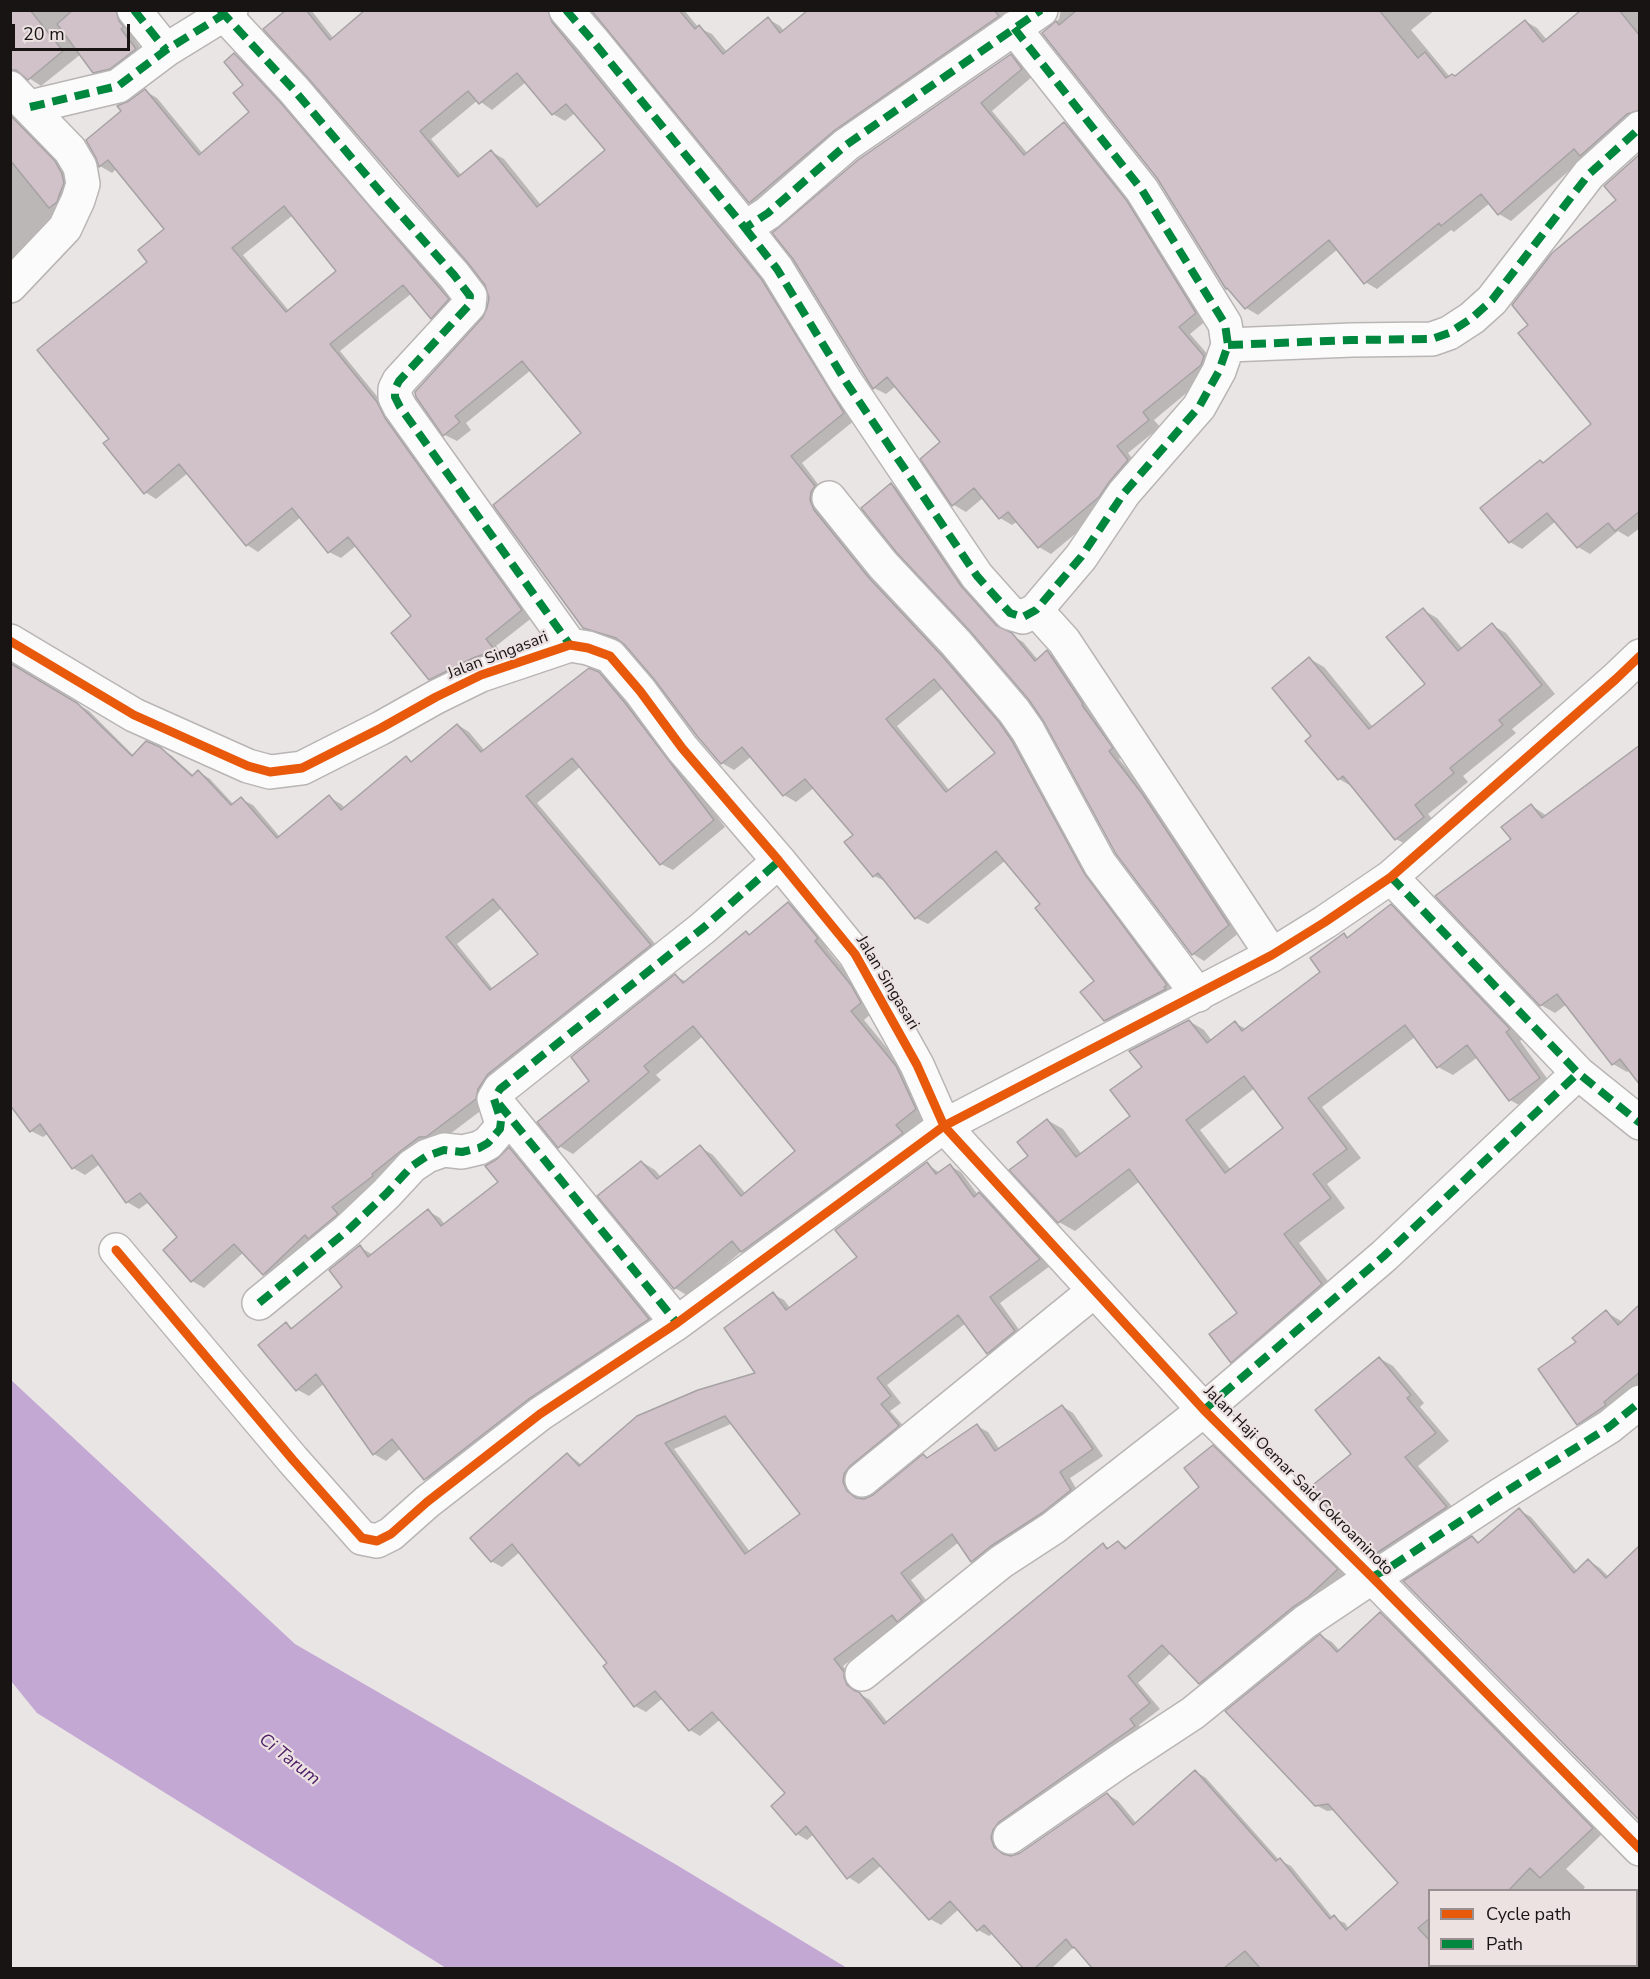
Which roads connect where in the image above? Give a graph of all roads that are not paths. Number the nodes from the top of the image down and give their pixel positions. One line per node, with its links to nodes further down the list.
1 (134, 10): 6 (street)
2 (566, 10): 9 (street)
3 (1041, 10): 5 (street)
4 (225, 12): 6 (street); 15 (street)
5 (1014, 28): 9 (street); 11 (street)
6 (166, 50): 7 (street)
7 (20, 98): 10 (street)
8 (1640, 128): 11 (street)
9 (745, 228): 13 (street)
10 (10, 286)
11 (1228, 345): 13 (street)
12 (829, 498): 20 (street)
13 (1036, 610): 19 (street)
14 (10, 641): 15 (street, Jalan Singasari)
15 (570, 645): 17 (street, Jalan Singasari)
16 (1640, 656): 18 (street)
17 (779, 861): 22 (street); 24 (street, Jalan Singasari)
18 (1391, 877): 19 (street); 21 (street)
19 (1272, 955): 20 (street)
20 (1198, 995): 24 (street)
21 (1578, 1073): 23 (street); 30 (street)
22 (494, 1099): 27 (street); 28 (street)
23 (1640, 1123)
24 (944, 1126): 26 (street, Jalan Haji Oemar Said Cokroaminoto); 28 (street)
25 (116, 1250): 28 (street)
26 (1094, 1291): 30 (street, Jalan Haji Oemar Said Cokroaminoto); 31 (street)
27 (259, 1303)
28 (677, 1323)
29 (1640, 1402): 32 (street)
30 (1204, 1410): 32 (street, Jalan Haji Oemar Said Cokroaminoto); 33 (street)
31 (862, 1480)
32 (1372, 1576): 34 (street); 35 (street, Jalan Haji Oemar Said Cokroaminoto)
33 (862, 1674)
34 (1010, 1837)
35 (1640, 1849)

